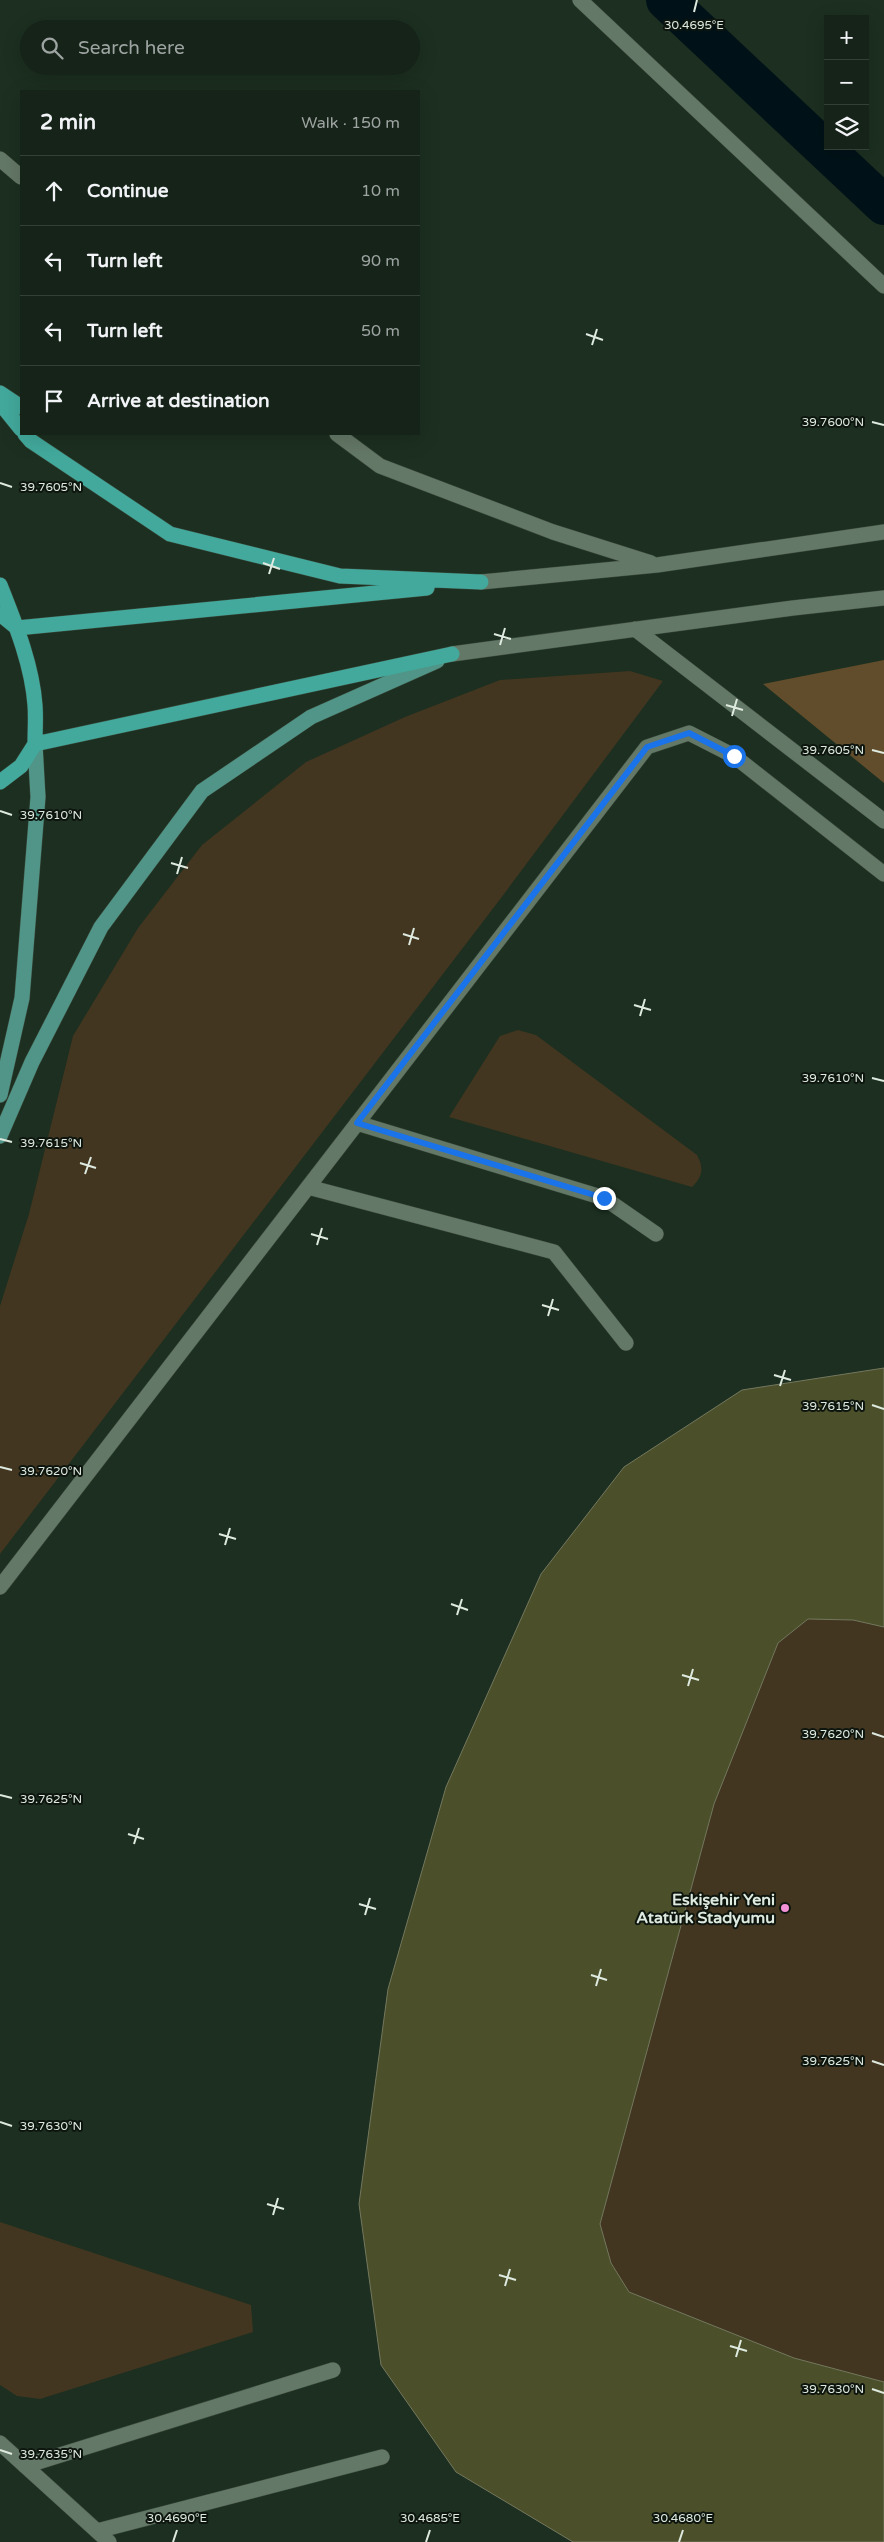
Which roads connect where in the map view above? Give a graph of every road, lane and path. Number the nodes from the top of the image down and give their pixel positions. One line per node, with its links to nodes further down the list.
1 (580, 0): 4 (street)
2 (0, 159): 3 (street)
3 (20, 177)
4 (884, 286)
5 (0, 393): 7 (highway)
6 (0, 402): 8 (highway)
7 (20, 406)
8 (20, 427)
9 (27, 435): 13 (highway)
10 (338, 435): 12 (street)
11 (884, 532): 12 (street)
12 (657, 565): 13 (street)
13 (481, 582): 17 (highway)
14 (0, 586): 17 (highway)
15 (884, 598): 18 (street)
16 (0, 614): 17 (highway)
17 (17, 628): 20 (highway)
18 (635, 629): 19 (street); 22 (street)
19 (452, 654): 20 (highway); 26 (main road)
20 (35, 744): 21 (highway); 24 (main road)
21 (0, 782)
22 (884, 821)
23 (884, 874): 25 (street)
24 (0, 1095)
25 (357, 1123): 27 (street); 28 (street)
26 (0, 1136)
27 (308, 1187): 29 (street); 30 (street)
28 (656, 1234)
29 (626, 1343)
30 (0, 1587)
31 (333, 2370): 34 (street)
32 (0, 2444): 34 (street)
33 (382, 2457): 35 (street)
34 (25, 2466): 35 (street)
35 (97, 2531): 36 (street)
36 (109, 2542)

